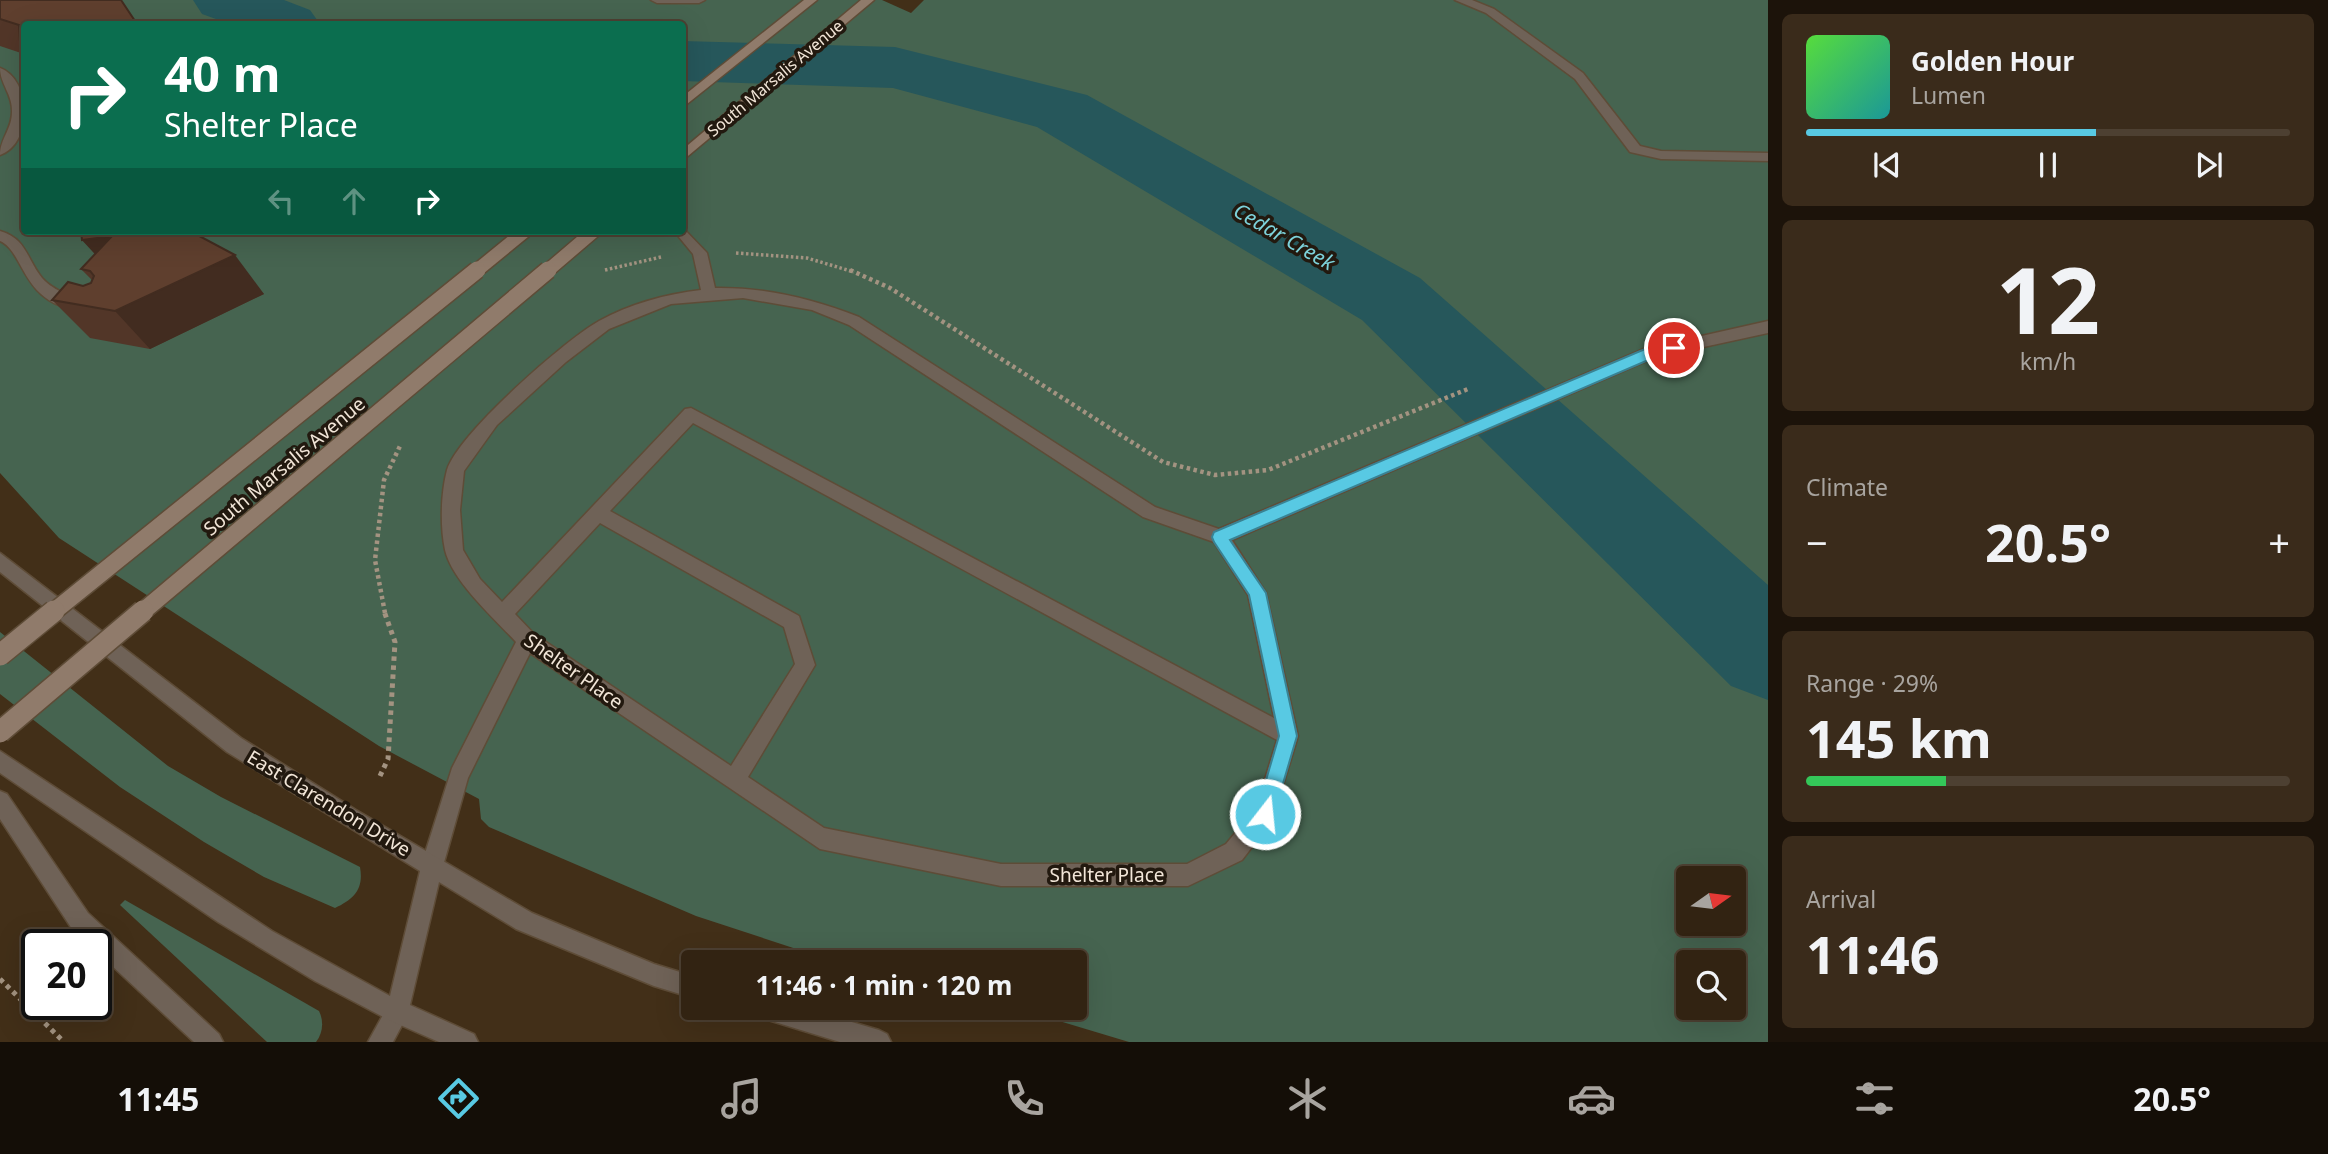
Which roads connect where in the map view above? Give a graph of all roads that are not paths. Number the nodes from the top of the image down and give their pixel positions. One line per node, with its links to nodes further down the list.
1 (657, 0): 2 (street)
2 (699, 0)
3 (811, 0): 7 (main road, South Marsalis Avenue)
4 (868, 0): 9 (main road, South Marsalis Avenue)
5 (1461, 0): 10 (street)
6 (0, 72): 8 (street)
7 (686, 101)
8 (0, 151)
9 (686, 153)
10 (1768, 157)
11 (520, 235): 23 (main road, South Marsalis Avenue, bridge)
12 (589, 235): 24 (main road, South Marsalis Avenue, bridge)
13 (684, 235): 15 (street)
14 (0, 236): 16 (street)
15 (709, 294): 19 (street, Shelter Place); 21 (street, Shelter Place)
16 (94, 310)
17 (1768, 327): 19 (street)
18 (598, 513): 21 (street); 25 (street); 27 (street)
19 (1220, 537): 25 (street, Shelter Place)
20 (0, 561): 29 (street, East Clarendon Drive)
21 (502, 615): 22 (street, Shelter Place)
22 (527, 640): 27 (street, Shelter Place); 29 (street)
23 (0, 655)
24 (0, 732)
25 (1288, 736): 27 (street, Shelter Place)
26 (0, 761): 31 (street)
27 (734, 779)
28 (0, 801): 33 (street)
29 (432, 866): 30 (street, East Clarendon Drive); 31 (street)
30 (681, 983)
31 (397, 1012): 34 (street); 35 (street)
32 (805, 1020): 36 (street)
33 (211, 1042)
34 (380, 1042)
35 (466, 1042)
36 (879, 1042)

